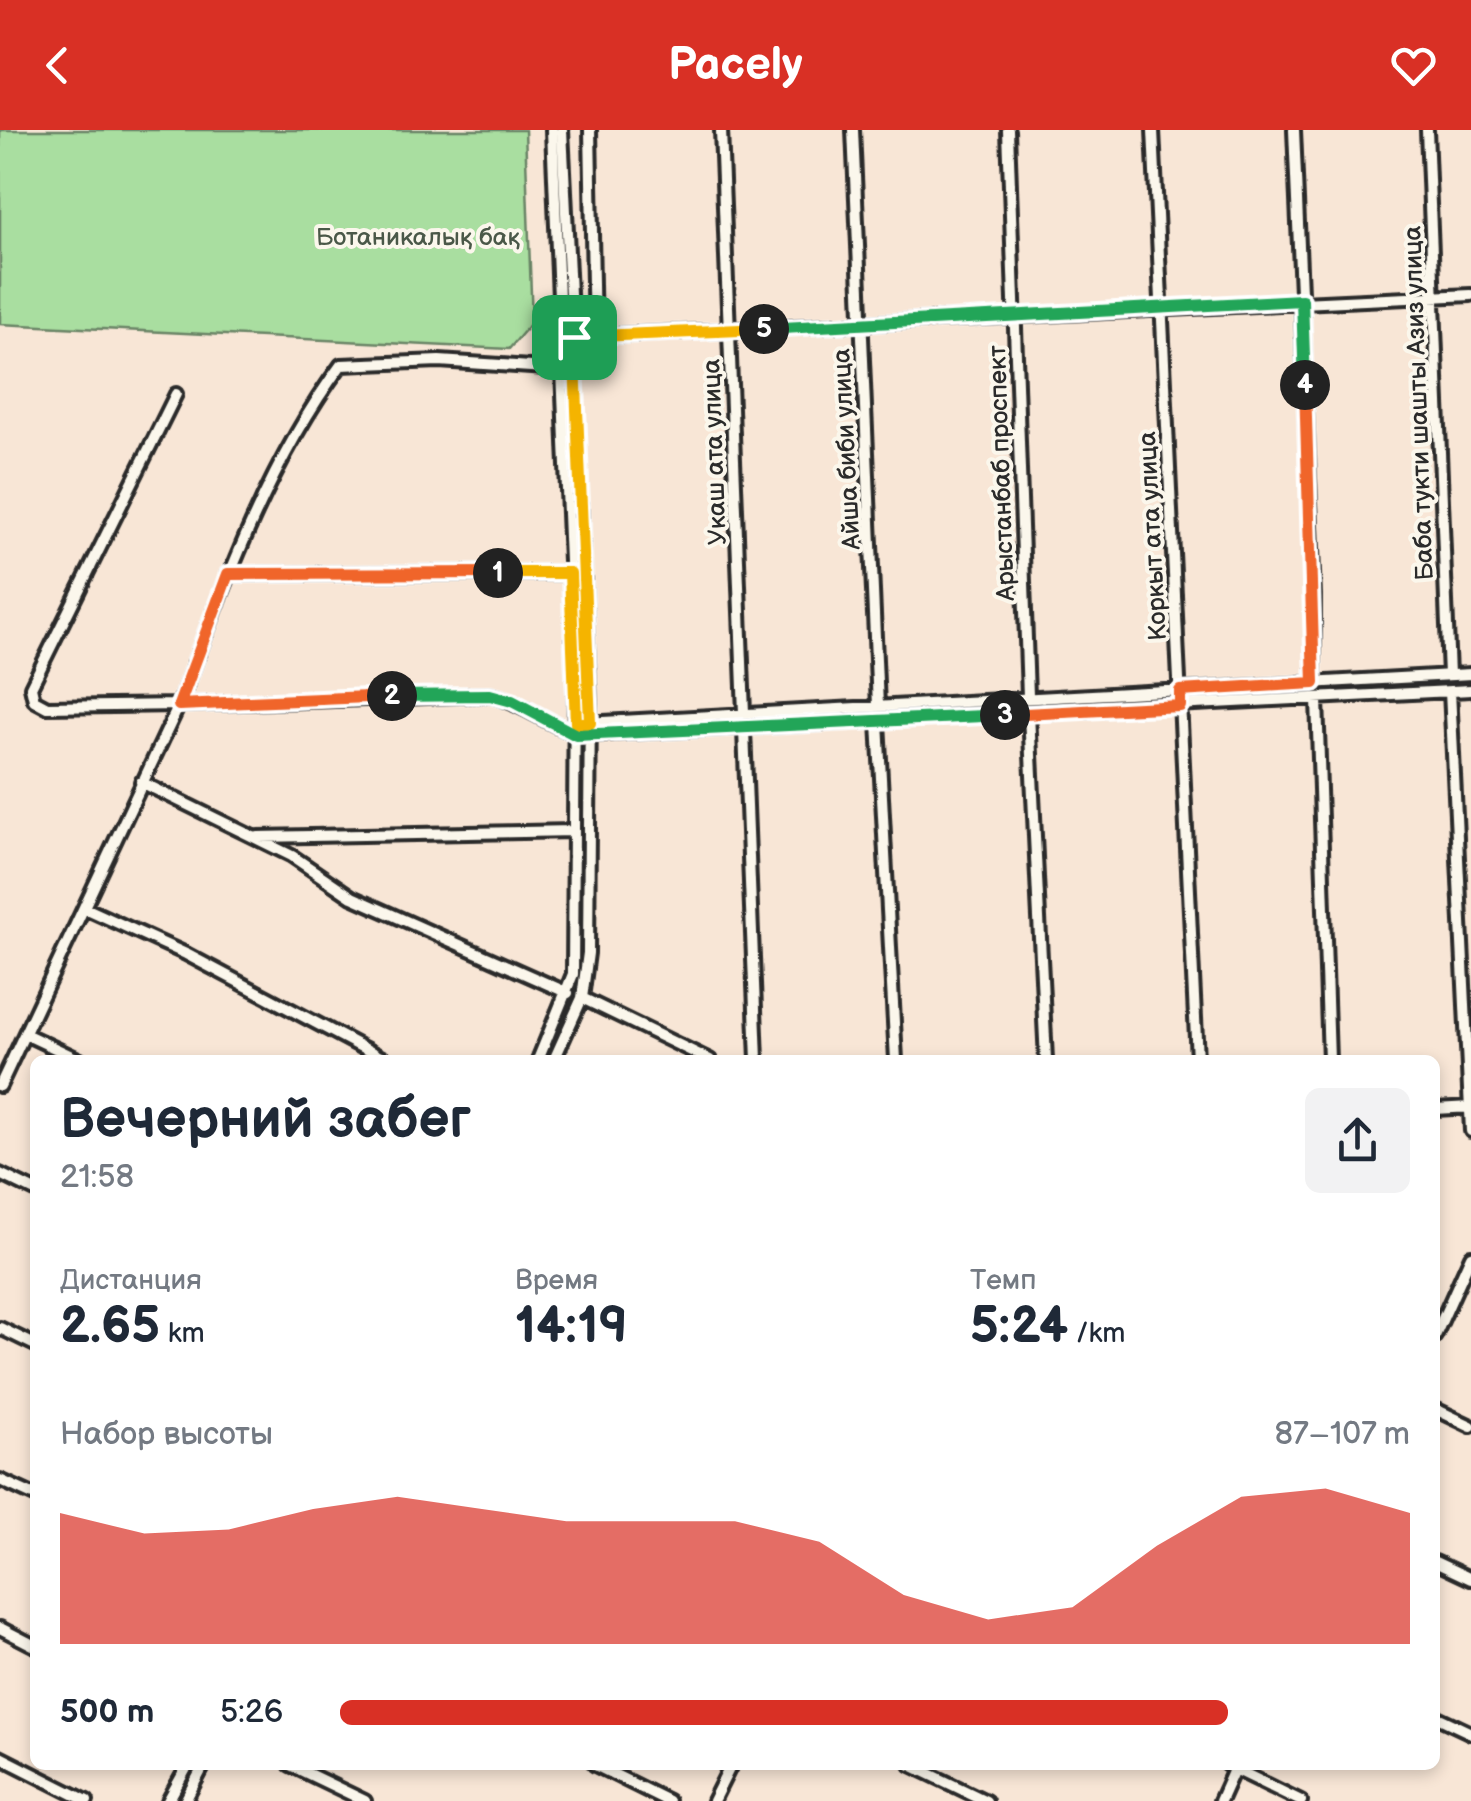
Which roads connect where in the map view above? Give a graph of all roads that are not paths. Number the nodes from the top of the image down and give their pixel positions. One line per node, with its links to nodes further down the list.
1 (552, 130): 19 (street)
2 (562, 130): 18 (street)
3 (590, 130): 17 (street)
4 (721, 130): 16 (street, Укаш ата улица)
5 (853, 130): 15 (street, Айша биби улица)
6 (1008, 130): 14 (street, Арыстанбаб проспект)
7 (1153, 130): 13 (street, Коркыт ата улица)
8 (1294, 130): 12 (street)
9 (1428, 130): 10 (street, Баба тукти шашты Азиз улица)
10 (1434, 295): 11 (street); 12 (street); 24 (street, Баба тукти шашты Азиз улица)
11 (1471, 295)
12 (1302, 300): 13 (street); 25 (street)
13 (1162, 306): 14 (street); 27 (street, Коркыт ата улица)
14 (1017, 313): 15 (street); 29 (street, Арыстанбаб проспект)
15 (861, 321): 16 (street); 32 (street, Айша биби улица)
16 (730, 331): 17 (street); 34 (street, Укаш ата улица)
17 (594, 336): 18 (street)
18 (574, 337): 37 (street)
19 (562, 368): 21 (street); 22 (street)
20 (176, 394): 31 (street)
21 (570, 573): 22 (street); 38 (street)
22 (228, 574): 31 (street)
23 (1471, 674): 24 (street)
24 (1450, 675): 25 (street)
25 (1314, 683): 27 (street)
26 (1471, 690): 28 (street)
27 (1180, 691): 29 (street); 33 (street, Коркыт ата улица)
28 (1450, 691): 30 (street); 59 (street)
29 (1028, 696): 32 (street)
30 (1318, 699): 33 (street); 57 (street)
31 (179, 705): 38 (street); 41 (street)
32 (878, 706): 34 (street)
33 (1180, 706): 35 (street); 56 (street, Коркыт ата улица)
34 (744, 713): 37 (street)
35 (1029, 714): 36 (street); 55 (street)
36 (878, 722): 39 (street); 54 (street)
37 (590, 723): 38 (street); 40 (street)
38 (576, 729): 40 (street); 42 (street)
39 (744, 730): 40 (street); 53 (street)
40 (589, 736): 46 (street)
41 (141, 782): 43 (street); 44 (street)
42 (574, 830): 43 (street); 45 (street)
43 (252, 837): 45 (street)
44 (85, 908): 47 (street); 49 (street)
45 (568, 993): 50 (street)
46 (582, 998): 51 (street); 52 (street)
47 (25, 1034): 48 (street); 58 (street)
48 (69, 1055)
49 (377, 1055)
50 (540, 1055)
51 (556, 1055)
52 (700, 1055)
53 (757, 1055)
54 (896, 1055)
55 (1046, 1055)
56 (1197, 1055)
57 (1329, 1055)
58 (0, 1086)
59 (1470, 1107): 60 (street); 61 (street)
60 (1440, 1108)
61 (1471, 1132)
62 (0, 1174): 63 (street)
63 (30, 1189)
64 (1471, 1256): 65 (street)
65 (1440, 1325)
66 (0, 1328): 67 (street)
67 (30, 1342)
68 (1440, 1410): 69 (street)
69 (1471, 1426)
70 (0, 1480): 71 (street)
71 (30, 1494)
72 (1440, 1564): 73 (street)
73 (1471, 1579)
74 (0, 1628): 75 (street)
75 (30, 1643)
76 (1440, 1718): 77 (street)
77 (1471, 1733)
78 (0, 1757): 87 (street)
79 (185, 1770): 88 (street)
80 (202, 1770): 89 (street)
81 (300, 1770): 90 (street)
82 (605, 1770): 91 (street)
83 (729, 1770): 92 (street)
84 (921, 1770): 93 (street)
85 (1232, 1770): 94 (street)
86 (1241, 1770): 95 (street)
87 (87, 1801)
88 (168, 1801)
89 (186, 1801)
90 (365, 1801)
91 (668, 1801)
92 (713, 1801)
93 (986, 1801)
94 (1220, 1801)
95 (1301, 1801)

